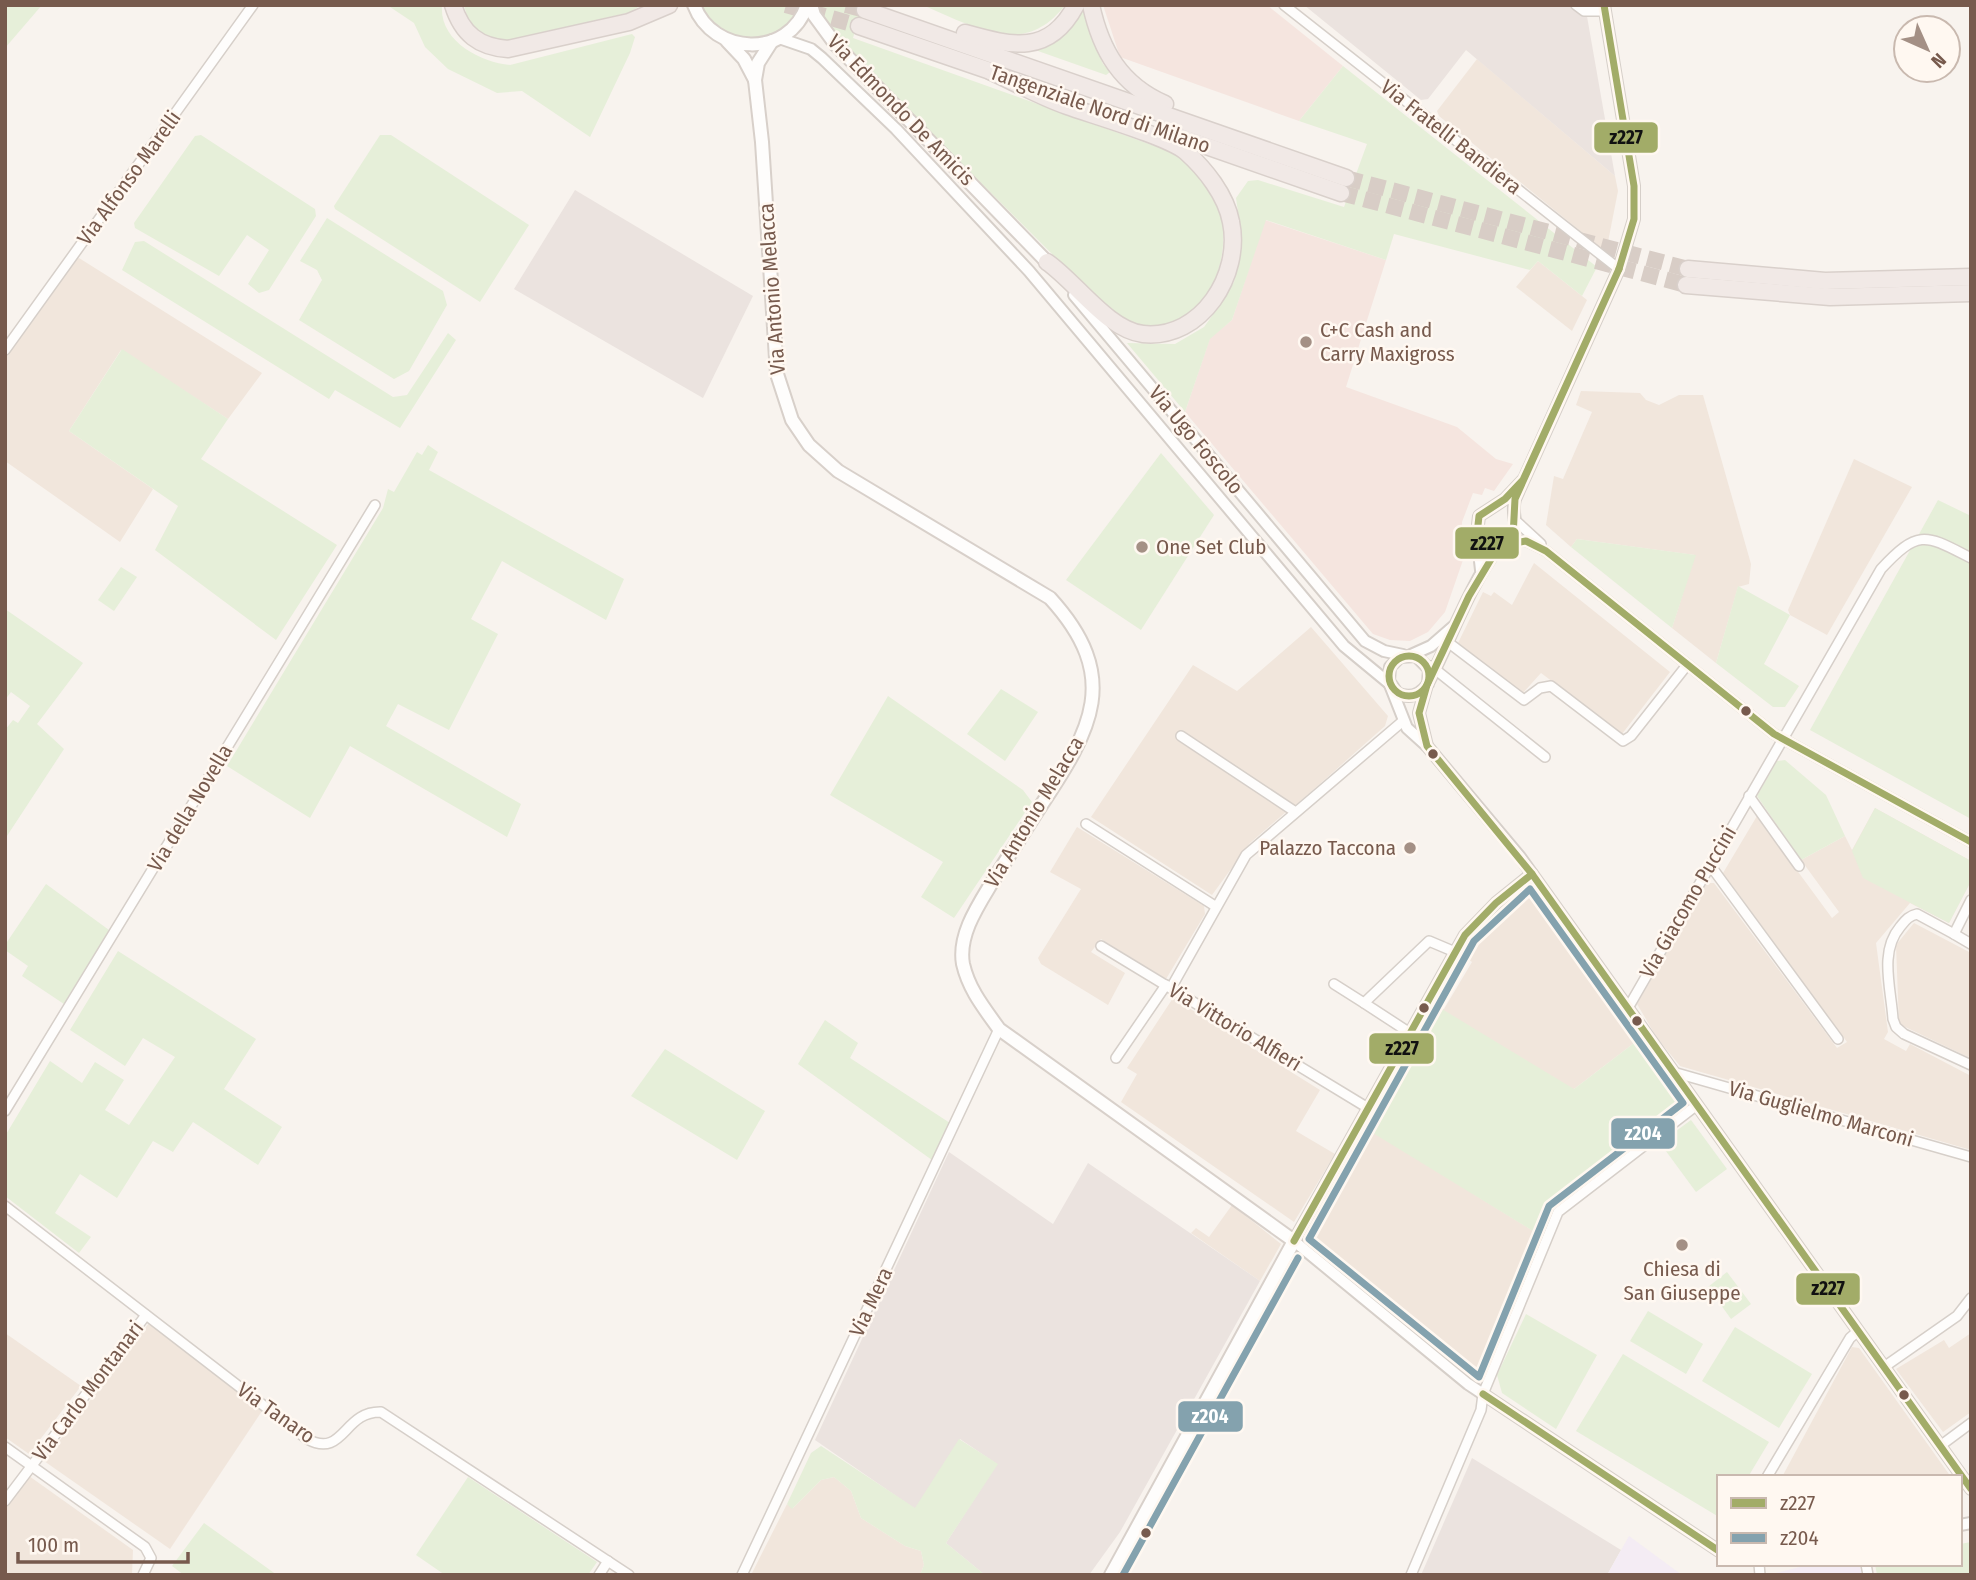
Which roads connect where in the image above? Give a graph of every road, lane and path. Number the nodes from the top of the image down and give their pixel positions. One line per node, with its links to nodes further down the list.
1 (253, 5): 22 (street, Via Alfonso Marelli)
2 (453, 5): 3 (highway)
3 (669, 5)
4 (694, 5): 13 (main road, Via Antonio Melacca)
5 (809, 5): 12 (main road, Via Antonio Melacca); 17 (main road, Via Edmondo De Amicis)
6 (1076, 5): 11 (highway)
7 (1091, 5): 16 (highway)
8 (1284, 5): 19 (street, Via Fratelli Bandiera)
9 (1576, 5): 10 (street)
10 (1604, 8): 19 (street)
11 (932, 32): 14 (highway, Tangenziale Nord di Milano); 16 (highway, Tangenziale Nord di Milano)
12 (776, 40): 13 (main road); 15 (main road, Via Antonio Melacca); 37 (street)
13 (727, 41): 15 (main road, Via Antonio Melacca)
14 (990, 71): 16 (highway, Tangenziale Nord di Milano); 18 (highway)
15 (755, 80): 61 (main road, Via Antonio Melacca)
16 (1188, 121)
17 (998, 209): 18 (main road, Via Ugo Foscolo)
18 (1047, 262): 34 (street, Via Ugo Foscolo)
19 (1619, 269): 23 (street)
20 (1971, 277): 21 (highway)
21 (1971, 293)
22 (5, 351)
23 (1523, 480): 25 (street); 26 (street)
24 (375, 505): 69 (street, Via della Novella)
25 (1497, 506): 26 (street); 27 (street)
26 (1514, 518): 28 (street); 29 (street)
27 (1477, 534): 28 (street); 31 (street)
28 (1504, 544): 29 (street); 31 (street)
29 (1546, 551): 35 (street)
30 (1971, 558): 41 (street, Via Giacomo Puccini)
31 (1481, 570): 32 (street)
32 (1456, 624): 33 (street); 34 (street)
33 (1449, 643): 35 (street); 36 (street)
34 (1412, 656): 36 (street); 37 (street); 38 (street)
35 (1687, 665): 41 (street)
36 (1435, 669): 38 (street); 43 (street)
37 (1390, 684): 38 (street); 39 (street)
38 (1427, 684): 42 (street)
39 (1403, 721): 42 (street); 45 (street)
40 (1181, 736): 45 (street)
41 (1782, 739): 44 (street, Via Giacomo Puccini); 47 (street)
42 (1427, 746): 50 (street)
43 (1545, 757)
44 (1749, 796): 48 (street, Via Giacomo Puccini); 49 (street, Via Giacomo Puccini)
45 (1294, 811): 52 (street)
46 (1086, 824): 52 (street)
47 (1971, 842)
48 (1710, 865): 60 (street, Via Giacomo Puccini); 63 (street)
49 (1799, 866)
50 (1532, 874): 56 (street); 60 (street)
51 (1971, 900): 53 (street)
52 (1216, 906): 58 (street)
53 (1954, 934): 54 (street); 65 (street)
54 (1971, 944)
55 (1101, 946): 58 (street, Via Vittorio Alfieri)
56 (1455, 952): 59 (street); 62 (street)
57 (1334, 984): 59 (street)
58 (1169, 987): 64 (street); 68 (street, Via Vittorio Alfieri)
59 (1364, 1003): 62 (street)
60 (1628, 1008): 66 (street)
61 (999, 1029): 72 (main road, Via Antonio Melacca); 90 (street, Via Mera)
62 (1410, 1033): 68 (street)
63 (1838, 1039)
64 (1116, 1058)
65 (1971, 1065)
66 (1672, 1071): 67 (street); 70 (street, Via Guglielmo Marconi)
67 (1697, 1105): 75 (street); 77 (street)
68 (1368, 1108): 72 (street)
69 (5, 1111)
70 (1971, 1157)
71 (5, 1206): 74 (street, Via Tanaro)
72 (1294, 1241): 77 (street); 91 (main road)
73 (1971, 1298): 76 (street)
74 (146, 1315): 81 (street, Via Carlo Montanari); 86 (street, Via Tanaro)
75 (1858, 1331): 76 (street); 82 (street)
76 (1884, 1367): 79 (street)
77 (1483, 1394): 85 (street); 92 (street)
78 (1971, 1423): 79 (street)
79 (1940, 1446): 83 (street)
80 (5, 1447): 81 (street)
81 (32, 1466): 84 (street, Via Carlo Montanari); 87 (street)
82 (1768, 1475)
83 (1961, 1475)
84 (5, 1502)
85 (1717, 1550)
86 (608, 1561): 88 (street); 89 (street, Via Tanaro)
87 (143, 1575)
88 (599, 1575)
89 (629, 1575)
90 (742, 1575)
91 (1111, 1575)
92 (1411, 1575)

